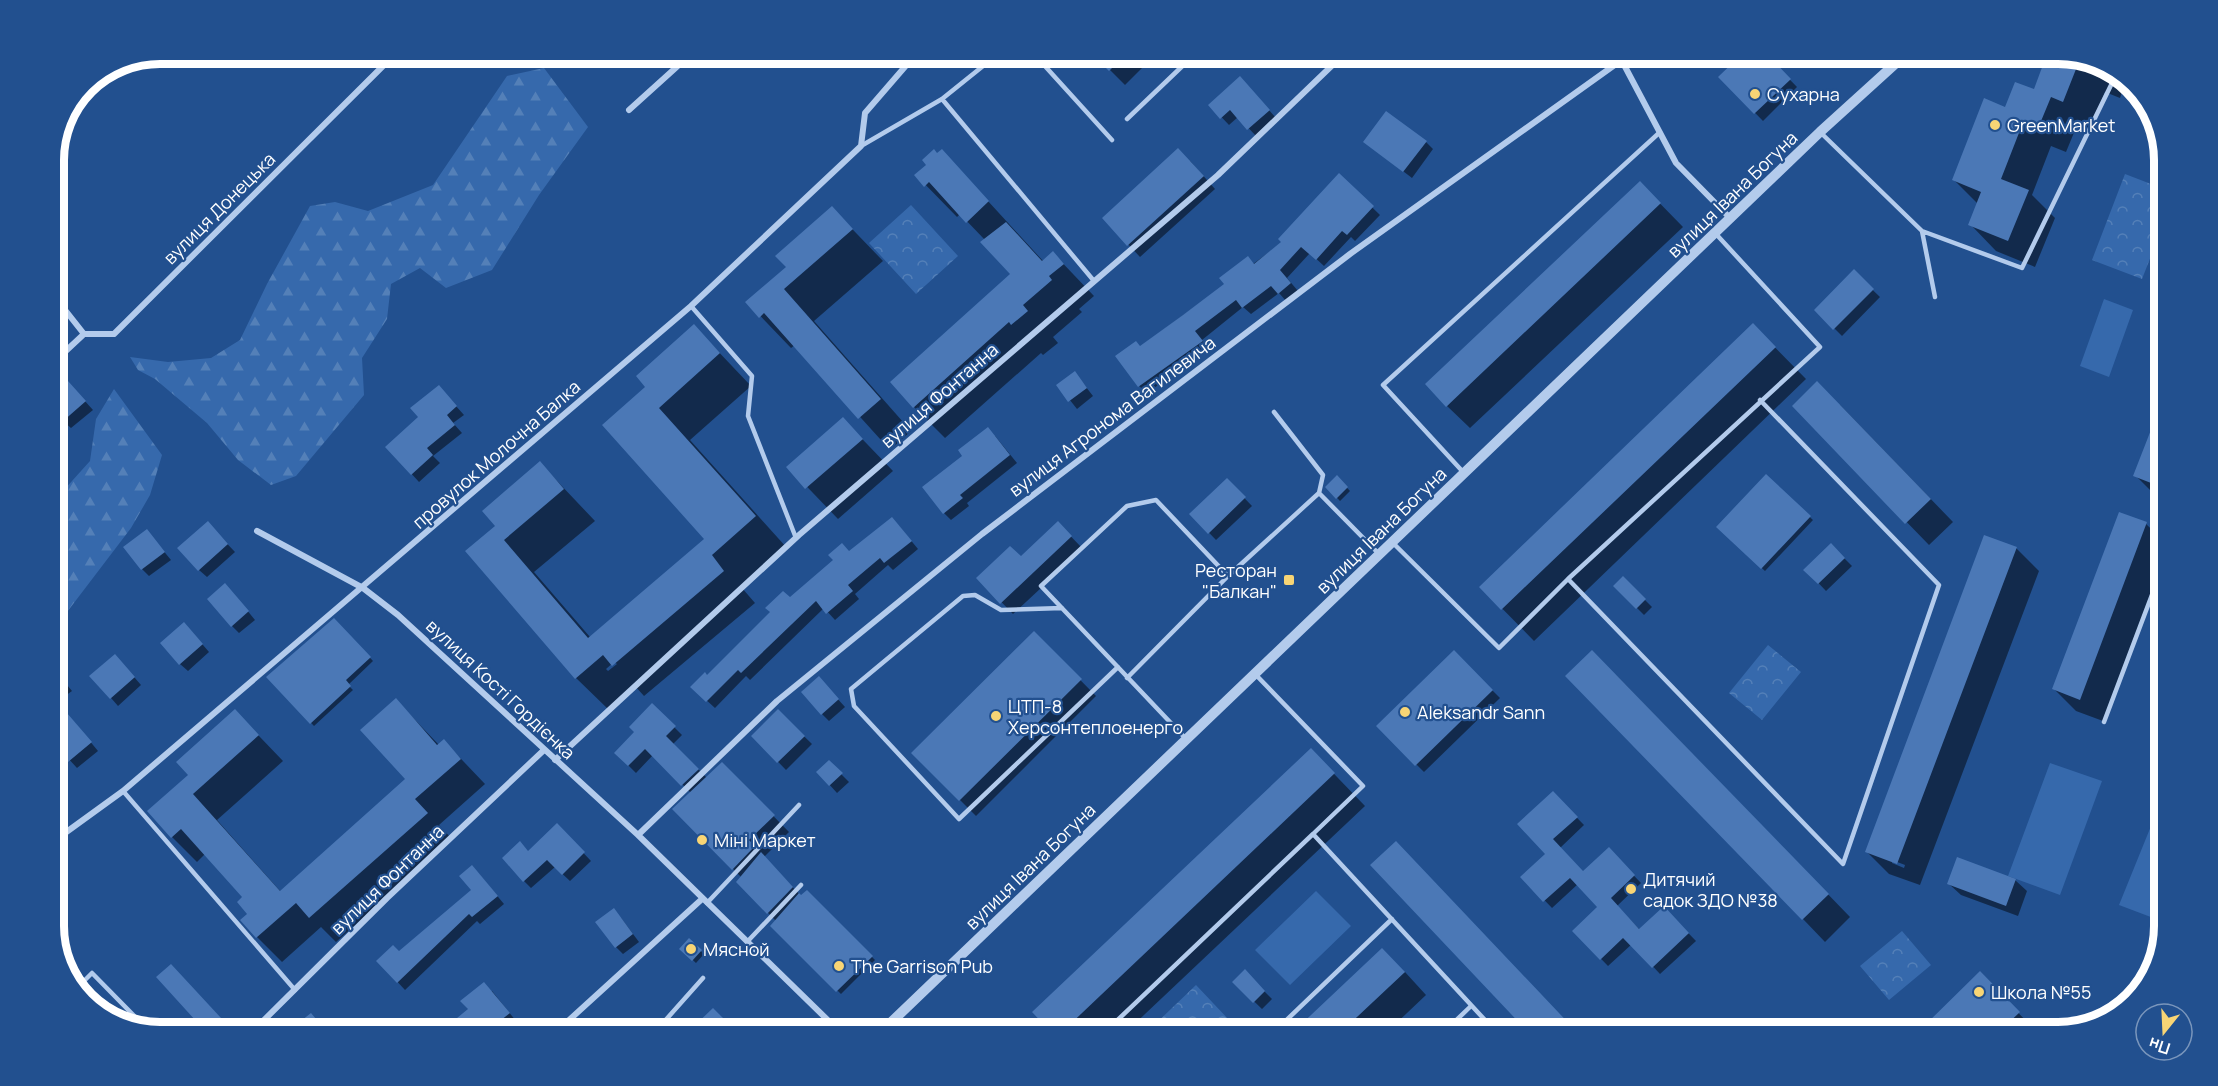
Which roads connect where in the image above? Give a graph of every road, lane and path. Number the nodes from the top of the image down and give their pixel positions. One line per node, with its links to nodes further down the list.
1 (385, 64): 26 (street, вулиця Донецька)
2 (680, 64): 13 (street)
3 (907, 64): 18 (street)
4 (986, 64): 12 (lane)
5 (1043, 64): 17 (lane)
6 (1185, 64): 14 (lane)
7 (1333, 64): 22 (street, вулиця Фонтанна)
8 (1618, 64): 52 (street, вулиця Агронома Вагилевича)
9 (1624, 64): 16 (street)
10 (1895, 64): 15 (street, вулиця Івана Богуна)
11 (2112, 82): 20 (lane)
12 (942, 99): 18 (lane); 22 (lane)
13 (629, 110)
14 (1127, 119)
15 (1820, 132): 19 (street, вулиця Івана Богуна); 20 (lane)
16 (1659, 133): 19 (street); 30 (lane)
17 (1112, 140)
18 (861, 146): 24 (street, провулок Молочна Балка)
19 (1731, 219): 21 (street, вулиця Івана Богуна)
20 (1922, 231): 23 (lane)
21 (1716, 234): 28 (lane); 30 (street, вулиця Івана Богуна)
22 (1094, 281): 33 (street, вулиця Фонтанна)
23 (1935, 297)
24 (691, 306): 33 (lane); 38 (street, провулок Молочна Балка)
25 (65, 310): 26 (street)
26 (84, 334): 27 (street)
27 (65, 352)
28 (1761, 400): 37 (lane); 37 (lane)
29 (1274, 412): 31 (lane)
30 (1464, 473): 34 (street, вулиця Івана Богуна)
31 (1319, 493): 35 (lane); 36 (lane)
32 (257, 531): 38 (street, вулиця Кості Гордієнка)
33 (796, 538): 47 (street, вулиця Фонтанна)
34 (1392, 542): 35 (street, вулиця Івана Богуна); 37 (lane)
35 (1379, 554): 42 (street, вулиця Івана Богуна)
36 (1228, 576): 40 (lane); 43 (lane)
37 (1568, 579)
38 (363, 588): 46 (street, вулиця Кості Гордієнка); 48 (street, провулок Молочна Балка)
39 (2154, 591): 44 (lane)
40 (1062, 608): 41 (lane); 41 (lane)
41 (1118, 667): 43 (lane)
42 (1255, 673): 45 (street, вулиця Івана Богуна); 51 (lane)
43 (1127, 678): 45 (lane)
44 (2104, 722)
45 (1187, 740): 68 (street, вулиця Івана Богуна)
46 (544, 750): 47 (street, вулиця Кості Гордієнка); 59 (street, вулиця Фонтанна)
47 (555, 760): 52 (street, вулиця Кості Гордієнка)
48 (123, 791): 50 (street, провулок Молочна Балка); 59 (lane)
49 (799, 805): 54 (lane)
50 (65, 834)
51 (1313, 834): 55 (lane); 69 (lane)
52 (638, 835): 54 (street, вулиця Кості Гордієнка)
53 (801, 885): 56 (lane)
54 (705, 901): 56 (street, вулиця Кості Гордієнка); 65 (street)
55 (1392, 919): 60 (lane); 70 (lane)
56 (747, 942): 67 (street, вулиця Кості Гордієнка)
57 (703, 978): 66 (lane)
58 (83, 982): 61 (lane)
59 (295, 990): 64 (street, вулиця Фонтанна)
60 (1471, 1006): 71 (lane); 72 (lane)
61 (130, 1012): 62 (lane); 63 (lane)
62 (127, 1015)
63 (136, 1018)
64 (262, 1022)
65 (567, 1022)
66 (664, 1022)
67 (830, 1022)
68 (891, 1022)
69 (1115, 1022)
70 (1284, 1022)
71 (1454, 1022)
72 (1486, 1022)

